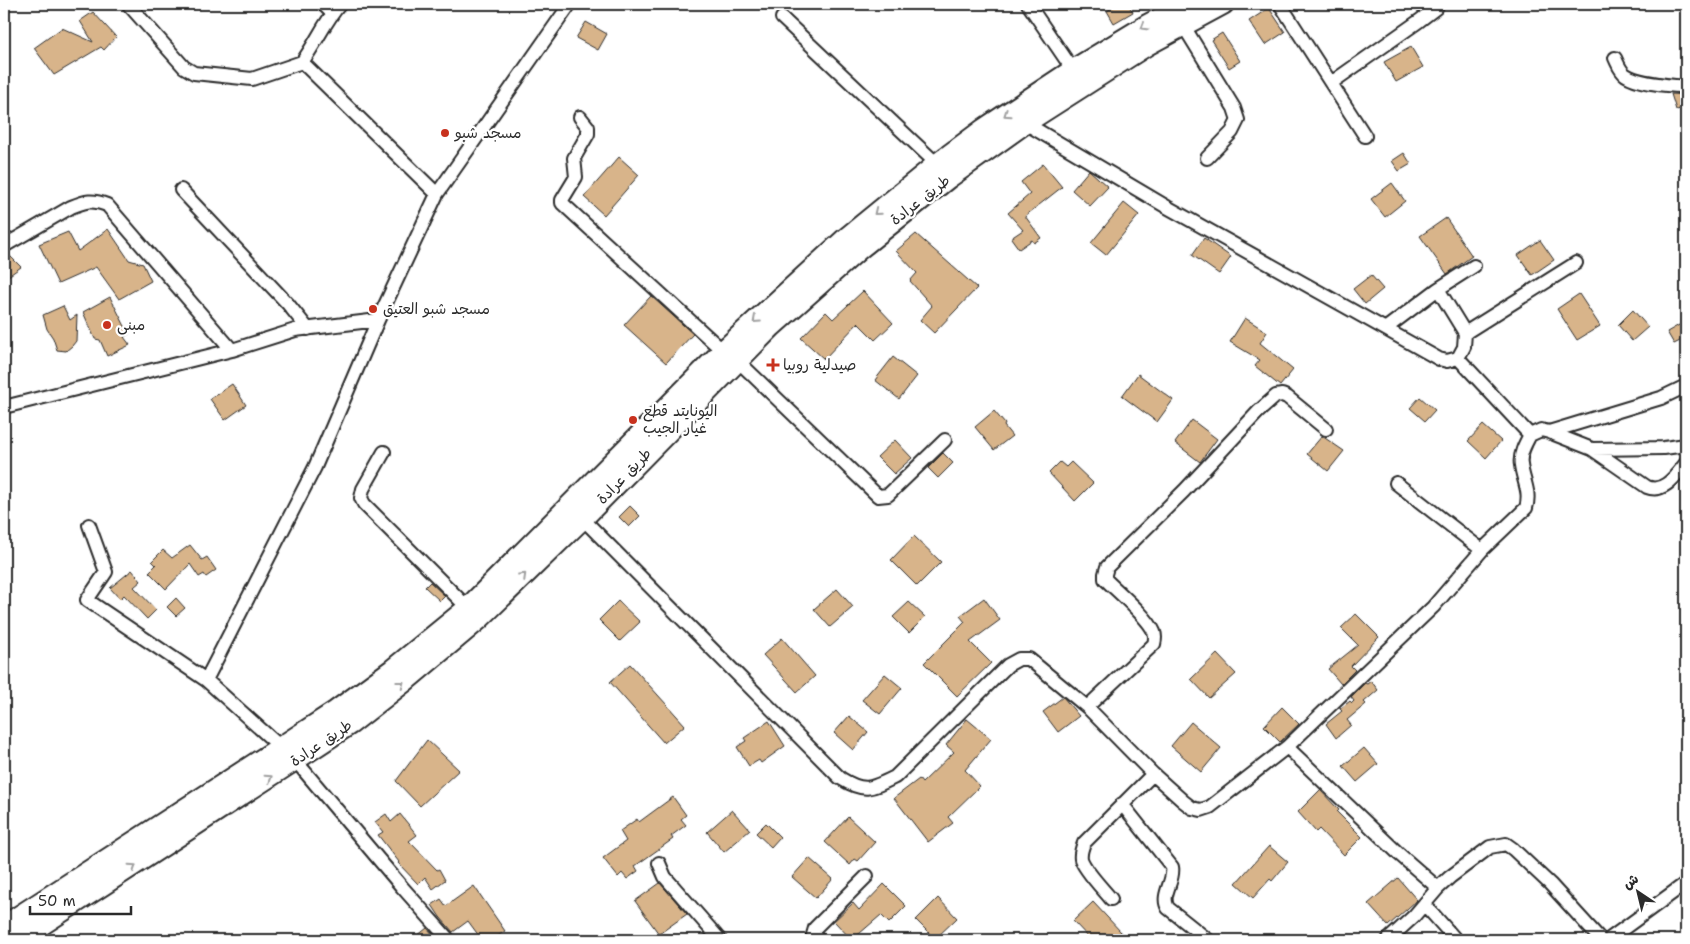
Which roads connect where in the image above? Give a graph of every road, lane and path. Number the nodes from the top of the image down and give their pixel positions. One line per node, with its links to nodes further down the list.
1 (128, 4): 12 (street)
2 (570, 4): 22 (street)
3 (1028, 4): 13 (street)
4 (1187, 4): 13 (main road, طريق عرادة, one-way to 13)
5 (1223, 4): 10 (main road, طريق عرادة)
6 (1280, 4): 14 (street)
7 (1438, 4): 14 (street)
8 (332, 7): 12 (street)
9 (782, 18): 20 (street)
10 (1183, 26): 17 (main road, طريق عرادة); 19 (street)
11 (1616, 58): 15 (street)
12 (302, 62): 22 (street)
13 (1073, 70): 20 (main road, طريق عرادة, one-way to 20)
14 (1331, 83): 18 (street)
15 (1686, 87)
16 (580, 117): 32 (street)
17 (1026, 123): 29 (street); 32 (main road, طريق عرادة)
18 (1365, 136)
19 (1207, 158)
20 (937, 164): 32 (main road, طريق عرادة, one-way to 32)
21 (181, 190): 28 (street)
22 (437, 194): 27 (street)
23 (4, 246): 31 (street)
24 (1576, 264): 30 (street)
25 (1474, 266): 26 (street)
26 (1438, 289): 29 (street); 30 (street)
27 (378, 320): 28 (street); 49 (street)
28 (308, 329): 31 (street)
29 (1385, 329): 33 (street)
30 (1465, 333): 33 (street)
31 (232, 350): 35 (street)
32 (730, 356): 39 (street); 45 (main road, طريق عرادة)
33 (1458, 358): 38 (street)
34 (1686, 386): 37 (street)
35 (4, 407)
36 (1326, 430): 50 (street)
37 (1549, 432): 38 (street); 41 (street)
38 (1530, 435): 47 (street)
39 (945, 440)
40 (1686, 445): 41 (street)
41 (1592, 449): 43 (street)
42 (384, 452): 48 (street)
43 (1686, 463)
44 (1396, 484): 47 (street)
45 (576, 512): 48 (main road, طريق عرادة); 50 (street); 52 (main road, طريق عرادة, one-way to 45)
46 (89, 525): 49 (street)
47 (1482, 550): 51 (street)
48 (468, 608): 52 (main road, طريق عرادة)
49 (206, 680): 52 (street)
50 (1087, 707): 53 (street)
51 (1286, 747): 53 (street); 58 (street)
52 (288, 754): 61 (main road, طريق عرادة); 62 (main road, طريق عرادة, one-way to 52); 63 (street)
53 (1152, 774): 54 (street)
54 (1122, 804): 59 (street); 66 (street)
55 (659, 863): 64 (street)
56 (866, 876): 65 (street)
57 (1686, 884): 70 (street)
58 (1438, 888): 60 (street); 69 (street)
59 (1111, 899)
60 (1424, 905): 67 (street); 68 (street)
61 (4, 926)
62 (18, 940)
63 (449, 940)
64 (720, 940)
65 (819, 940)
66 (1208, 940)
67 (1388, 940)
68 (1456, 940)
69 (1601, 940)
70 (1608, 940)

